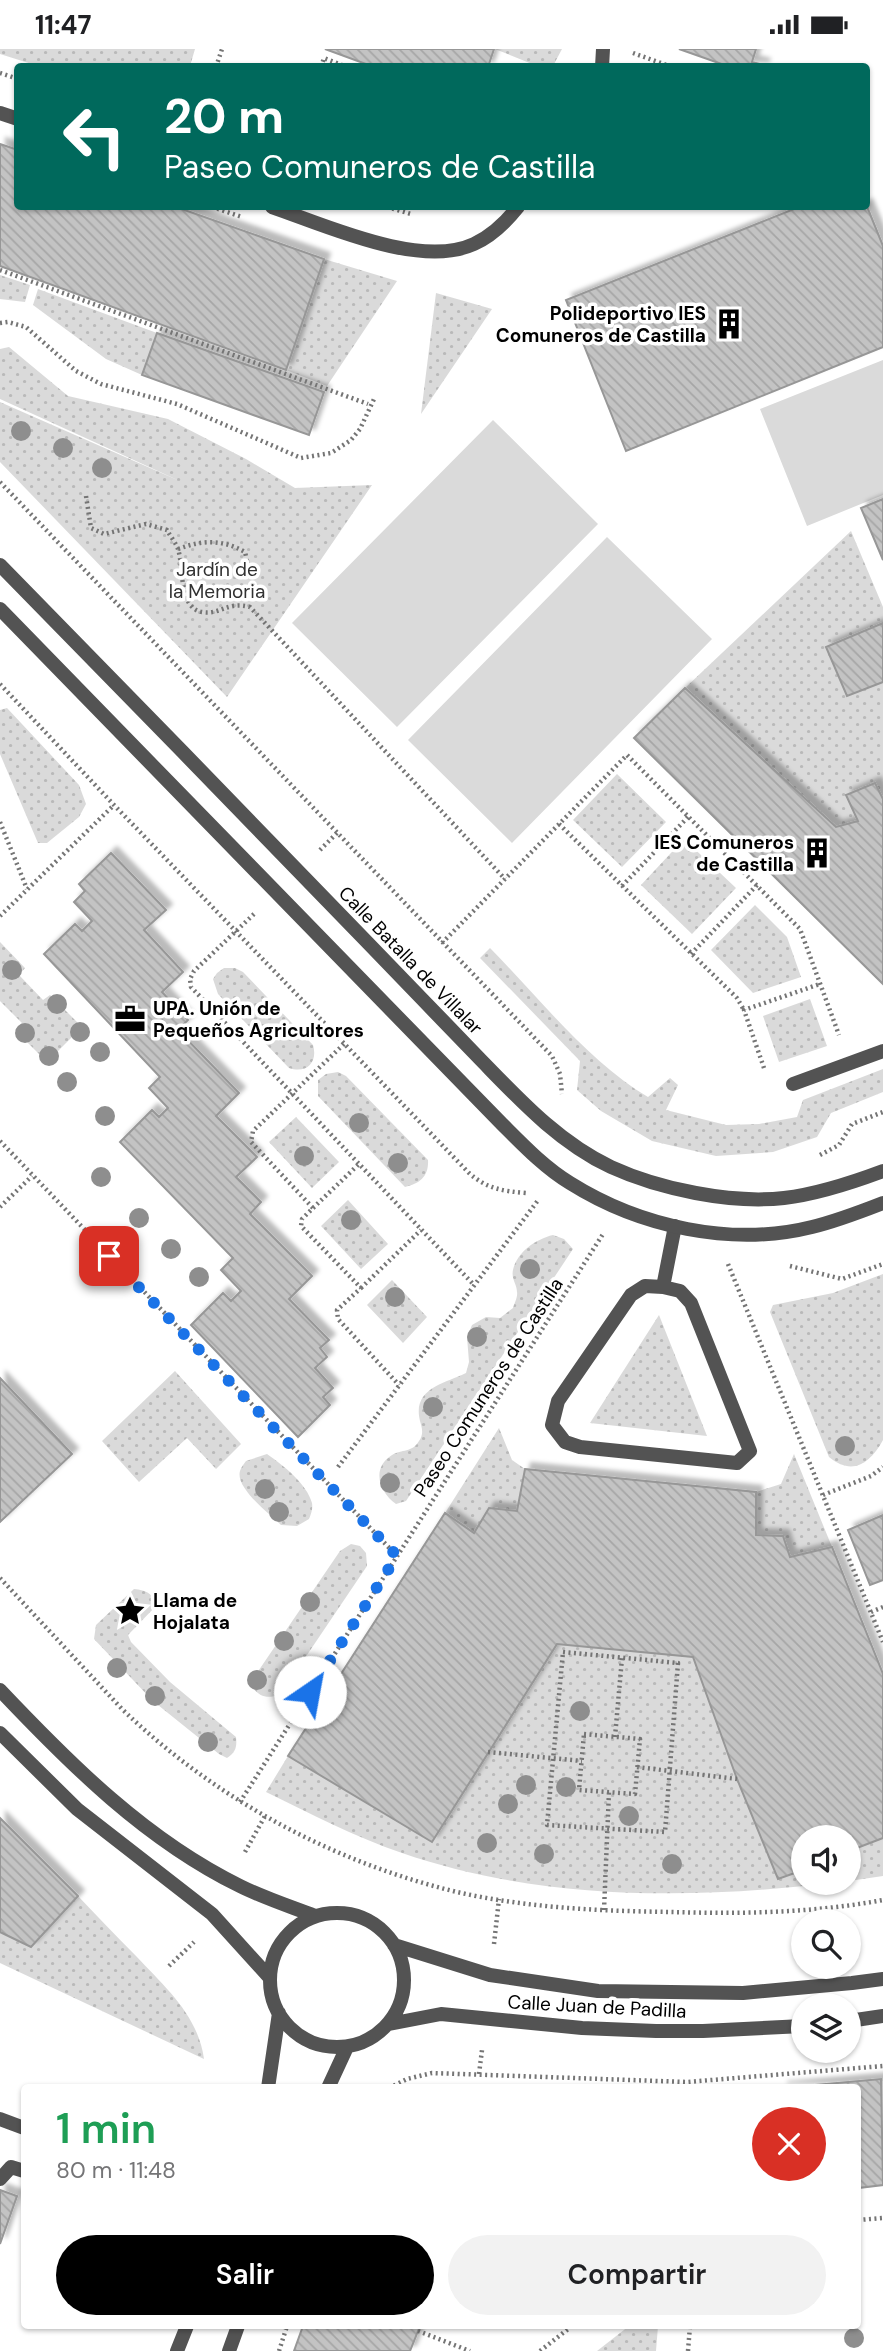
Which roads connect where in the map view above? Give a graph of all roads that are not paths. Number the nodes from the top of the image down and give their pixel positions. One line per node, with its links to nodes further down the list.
1 (281, 210): 2 (street)
2 (515, 210)
3 (0, 565): 7 (street, Calle Batalla de Villalar)
4 (0, 609): 9 (street)
5 (883, 1051): 6 (street)
6 (793, 1084)
7 (883, 1171)
8 (883, 1203): 9 (street)
9 (676, 1226): 10 (street)
10 (663, 1287): 10 (street)
11 (0, 1690): 13 (street)
12 (0, 1733): 15 (street)
13 (314, 1916): 14 (street); 15 (street)
14 (394, 1945): 16 (street, Calle Juan de Padilla); 20 (street)
15 (270, 1978): 17 (street)
16 (883, 1979)
17 (279, 2013): 22 (street); 23 (street)
18 (883, 2016): 19 (street)
19 (861, 2019)
20 (389, 2024): 21 (street, Calle Juan de Padilla); 22 (street)
21 (791, 2027)
22 (347, 2047): 24 (street)
23 (269, 2084)
24 (330, 2084)
25 (0, 2119): 26 (street)
26 (21, 2127)
27 (21, 2170): 28 (street)
28 (0, 2179)
29 (186, 2329): 31 (street)
30 (237, 2329): 32 (street)
31 (177, 2351)
32 (229, 2351)

